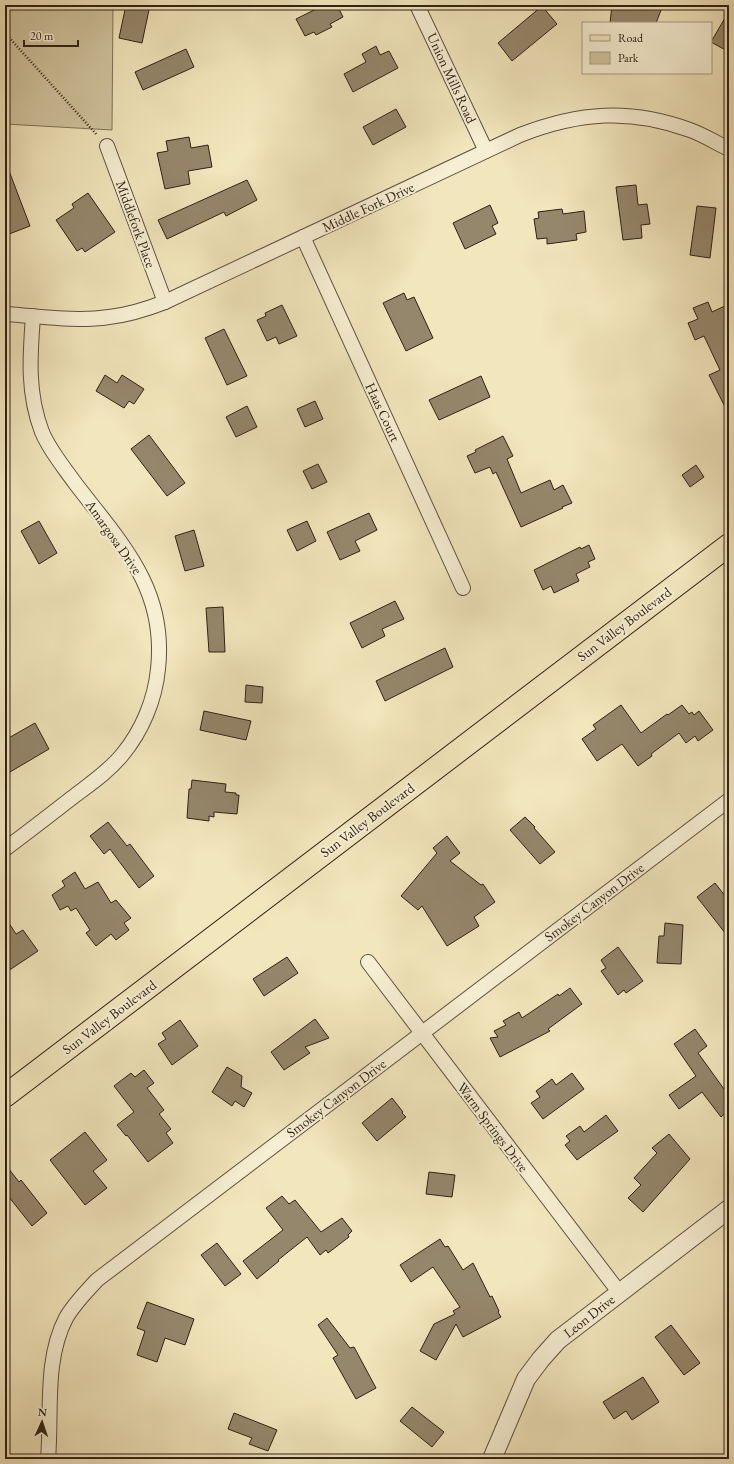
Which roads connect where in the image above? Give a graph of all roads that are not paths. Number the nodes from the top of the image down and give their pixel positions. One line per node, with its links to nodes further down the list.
1 (417, 5): 4 (street, Union Mills Road)
2 (107, 146): 6 (street, Middlefork Place)
3 (729, 149): 4 (street, Middle Fork Drive)
4 (486, 151): 5 (street, Middle Fork Drive)
5 (303, 237): 6 (street, Middle Fork Drive); 10 (street, Haas Court)
6 (165, 302): 8 (street, Middle Fork Drive)
7 (5, 314): 8 (street, Middle Fork Drive)
8 (33, 316): 12 (street, Amargosa Drive)
9 (729, 544): 15 (main road, Sun Valley Boulevard)
10 (463, 588)
11 (729, 800): 14 (street, Smokey Canyon Drive)
12 (5, 849)
13 (368, 962): 14 (street, Warm Springs Drive)
14 (422, 1033): 17 (street, Warm Springs Drive); 18 (street, Smokey Canyon Drive)
15 (5, 1096)
16 (729, 1209): 17 (street, Leon Drive)
17 (619, 1292): 19 (street, Leon Drive)
18 (48, 1459)
19 (492, 1459)

